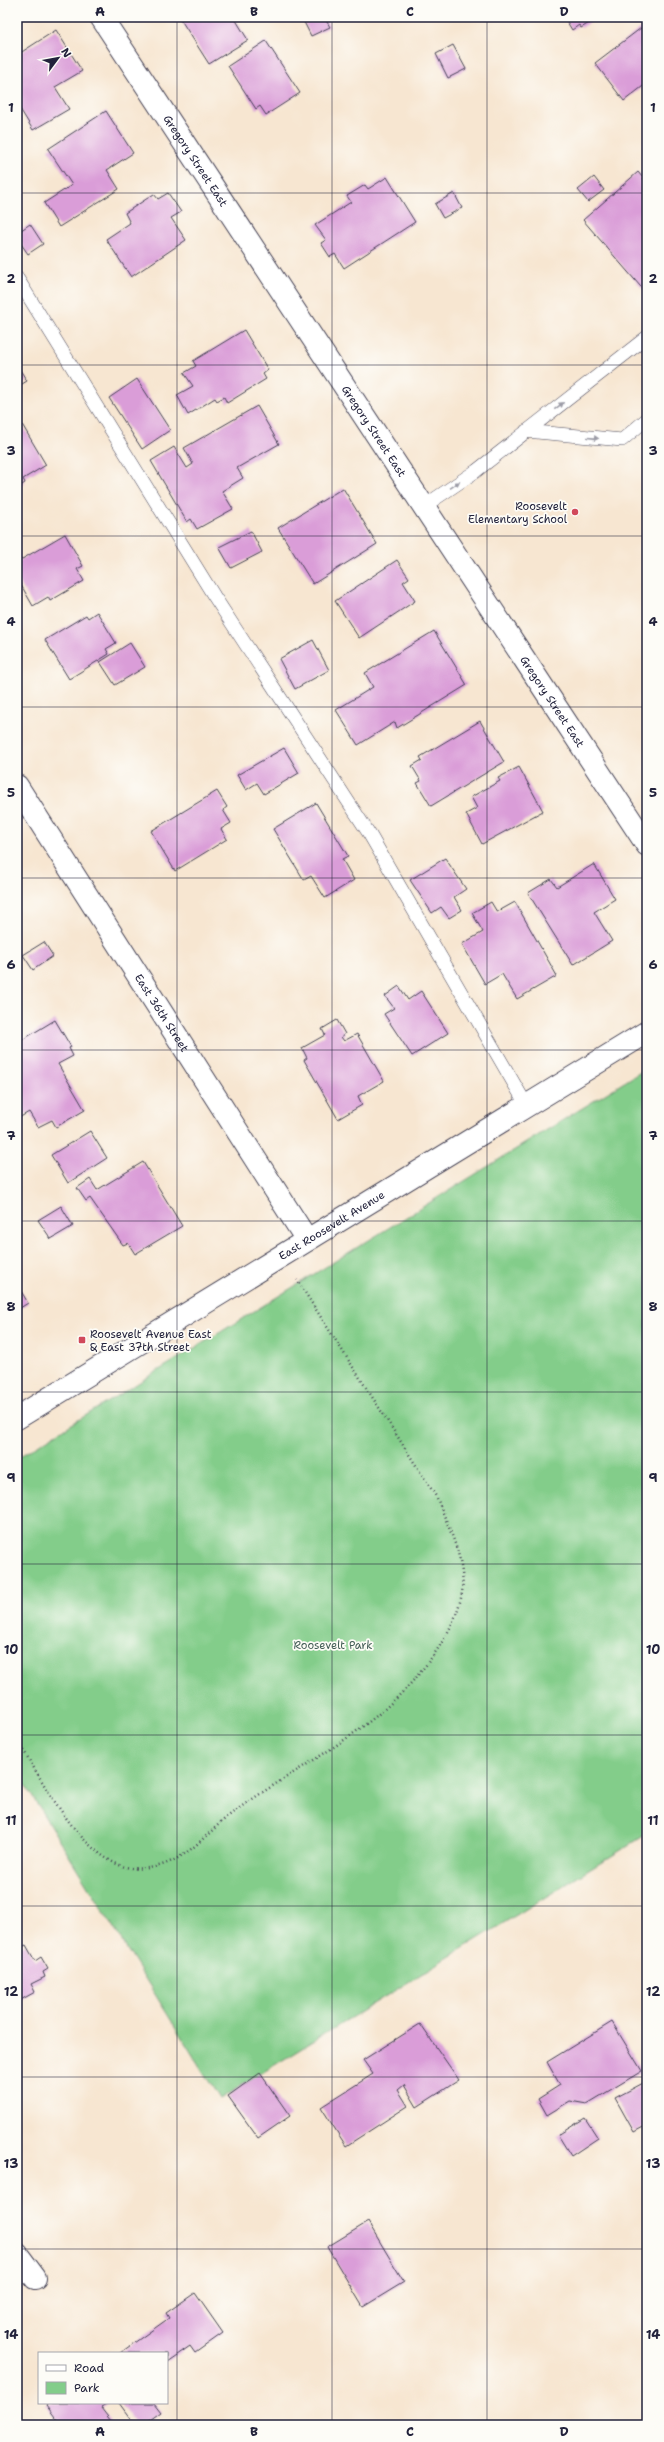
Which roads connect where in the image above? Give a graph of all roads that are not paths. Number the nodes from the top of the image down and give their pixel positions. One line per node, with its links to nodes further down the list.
1 (102, 17): 6 (street, Gregory Street East)
2 (17, 278): 10 (lane)
3 (647, 337): 5 (lane, one-way to 3)
4 (647, 419): 5 (lane, one-way to 4)
5 (526, 431): 6 (lane, one-way to 5)
6 (423, 507): 8 (street, Gregory Street East)
7 (17, 786): 11 (street, East 36th Street)
8 (647, 844)
9 (647, 1032): 10 (street, East Roosevelt Avenue)
10 (527, 1106): 11 (street, East Roosevelt Avenue)
11 (307, 1240): 12 (street, East Roosevelt Avenue)
12 (17, 1418)
13 (17, 2254): 14 (street)
14 (35, 2278)

